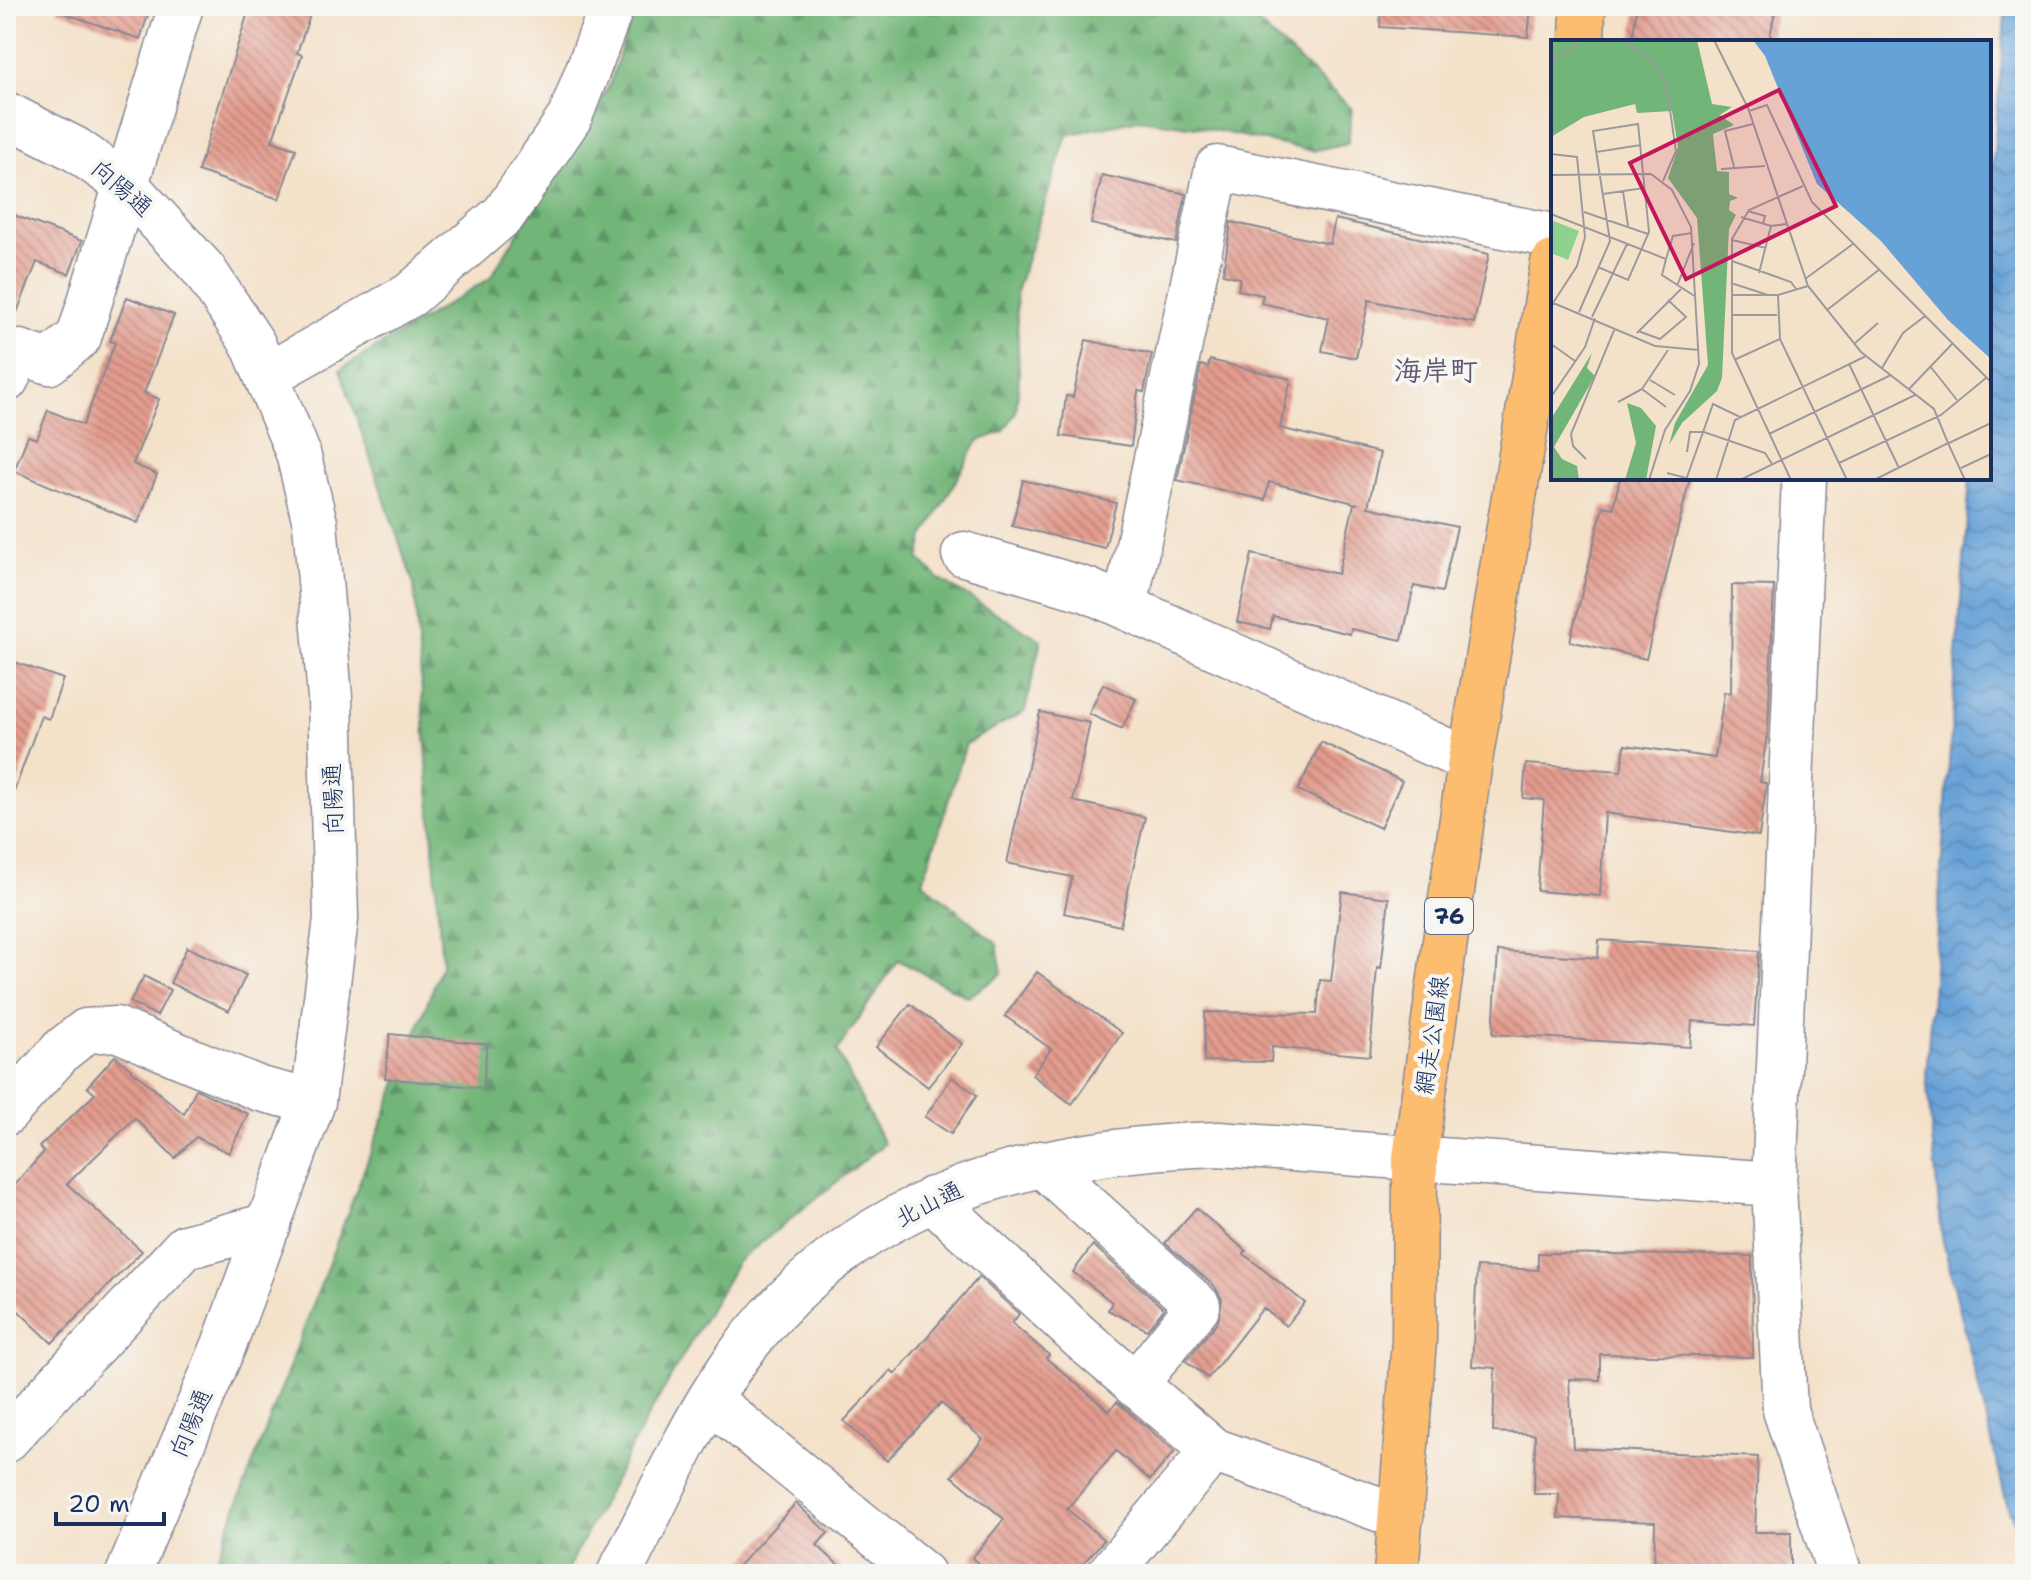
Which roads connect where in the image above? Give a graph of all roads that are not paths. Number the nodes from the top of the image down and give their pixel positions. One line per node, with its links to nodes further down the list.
1 (181, 6): 6 (street)
2 (612, 6): 10 (street)
3 (1583, 6): 4 (main road)
4 (1582, 40)
5 (6, 114): 6 (street, 向陽通)
6 (125, 184): 9 (street); 10 (street, 向陽通)
7 (1551, 236): 13 (street)
8 (1551, 275): 14 (main road, 網走公園線 / 76)
9 (11, 360)
10 (268, 375): 15 (street, 向陽通)
11 (1804, 480): 19 (street)
12 (964, 554): 13 (street)
13 (1125, 607): 14 (street)
14 (1470, 761): 17 (main road, 網走公園線 / 76)
15 (313, 1102): 16 (street); 21 (street, 向陽通)
16 (6, 1113)
17 (1415, 1158): 18 (street, 北山通); 19 (street, 北山通); 26 (main road, 網走公園線 / 76)
18 (1040, 1163): 20 (street, 北山通); 22 (street)
19 (1774, 1184): 32 (street)
20 (932, 1199): 22 (street); 23 (street, 北山通)
21 (269, 1225): 24 (street); 27 (street, 向陽通)
22 (1135, 1385): 25 (street)
23 (711, 1401): 28 (street, 北山通); 29 (street)
24 (6, 1440)
25 (1213, 1450): 26 (street); 30 (street)
26 (1401, 1517): 31 (main road, 網走公園線 / 76)
27 (129, 1572)
28 (619, 1574)
29 (923, 1574)
30 (1109, 1574)
31 (1396, 1574)
32 (1840, 1574)

